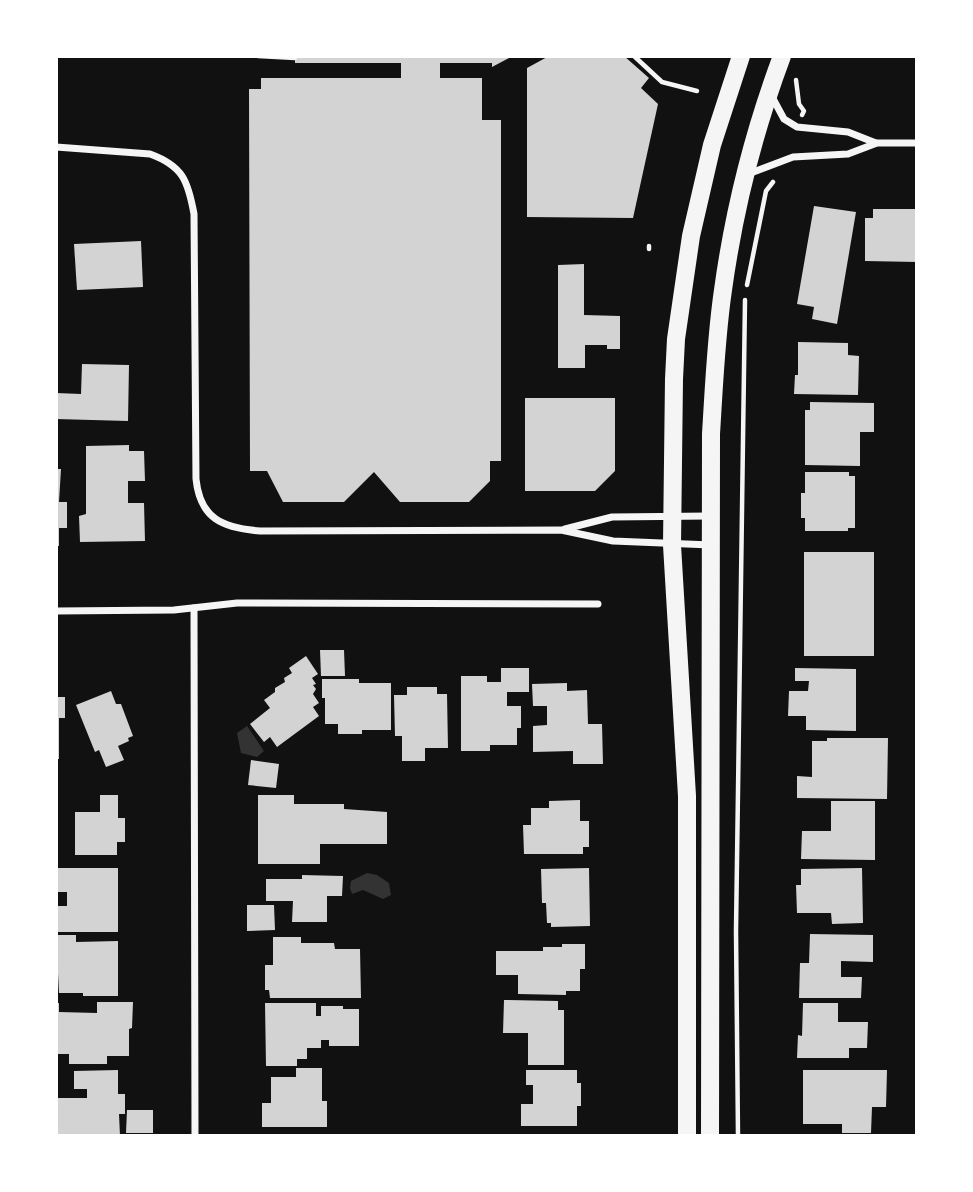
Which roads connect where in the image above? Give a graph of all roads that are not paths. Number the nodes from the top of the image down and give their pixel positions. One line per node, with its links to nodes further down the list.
1 (740, 56): 8 (main road)
2 (782, 56): 3 (main road)
3 (769, 91): 4 (street); 7 (main road)
4 (877, 143): 5 (street); 7 (street)
5 (917, 143)
6 (56, 148): 10 (street)
7 (745, 175): 9 (main road)
8 (672, 516): 9 (street); 10 (street); 11 (main road)
9 (712, 516): 12 (main road)
10 (561, 530): 11 (street)
11 (672, 545): 12 (street); 17 (main road)
12 (712, 545): 18 (main road)
13 (598, 604): 14 (street)
14 (194, 608): 15 (street); 16 (street)
15 (56, 611)
16 (195, 1136)
17 (687, 1136)
18 (710, 1136)

